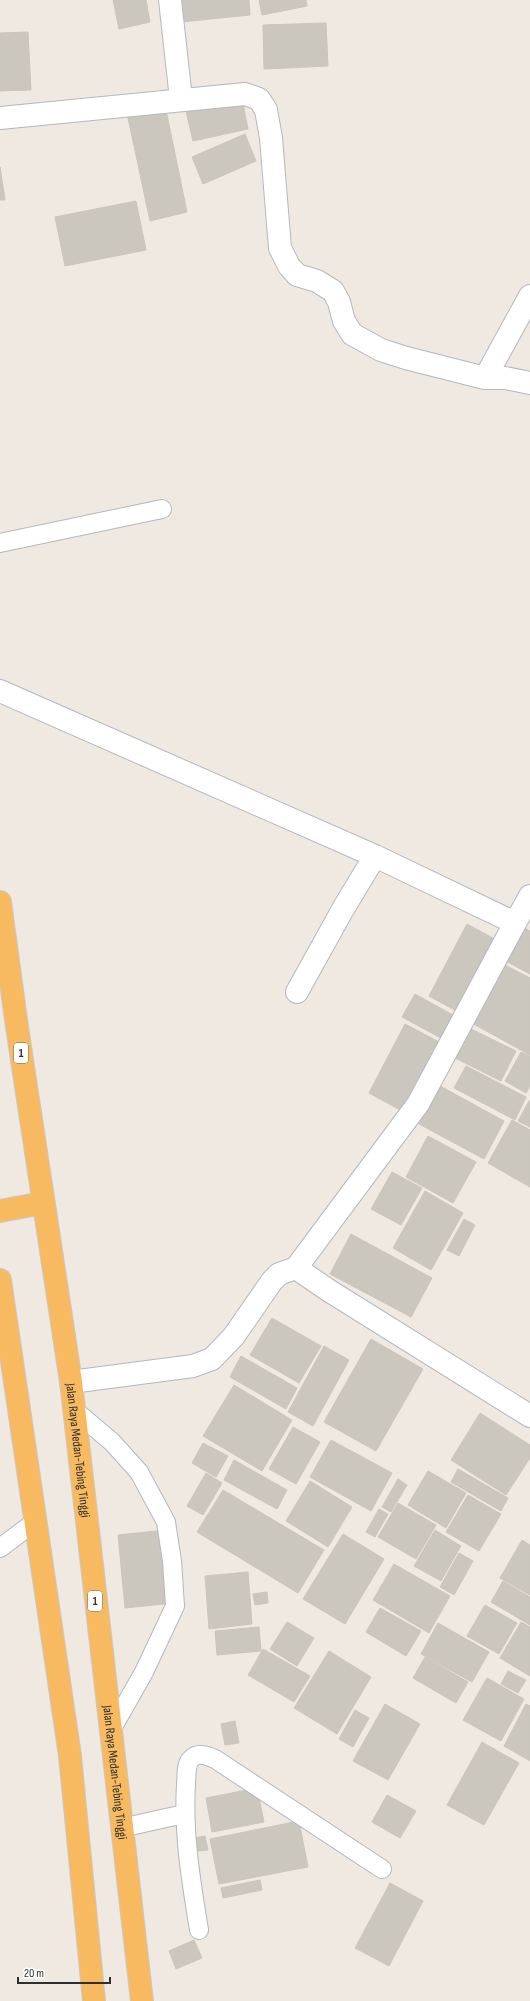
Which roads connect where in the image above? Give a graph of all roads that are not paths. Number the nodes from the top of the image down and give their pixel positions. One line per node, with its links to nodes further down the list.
1 (170, 0): 2 (street)
2 (182, 99): 3 (street); 5 (street)
3 (0, 118)
4 (530, 296): 5 (street)
5 (485, 378): 6 (street)
6 (530, 383)
7 (162, 509): 8 (lane)
8 (0, 543)
9 (0, 691): 10 (street)
10 (375, 856): 12 (street); 13 (street)
11 (0, 902): 14 (highway, Jalan Raya Medan-Tebing Tinggi / 1)
12 (524, 912): 16 (street)
13 (297, 992)
14 (43, 1203): 15 (highway); 18 (highway, Jalan Raya Medan-Tebing Tinggi / 1)
15 (0, 1211)
16 (296, 1268): 18 (street); 20 (street)
17 (0, 1280): 21 (highway)
18 (71, 1382): 19 (highway, Jalan Raya Medan-Tebing Tinggi / 1)
19 (74, 1410): 23 (highway, Jalan Raya Medan-Tebing Tinggi / 1); 23 (lane)
20 (530, 1416)
21 (36, 1521): 22 (lane); 28 (highway)
22 (0, 1548)
23 (110, 1732): 25 (highway, Jalan Raya Medan-Tebing Tinggi / 1)
24 (184, 1814): 25 (lane); 26 (lane); 27 (lane)
25 (121, 1828): 29 (highway, Jalan Raya Medan-Tebing Tinggi / 1)
26 (382, 1869)
27 (199, 1930)
28 (94, 2001)
29 (142, 2001)

